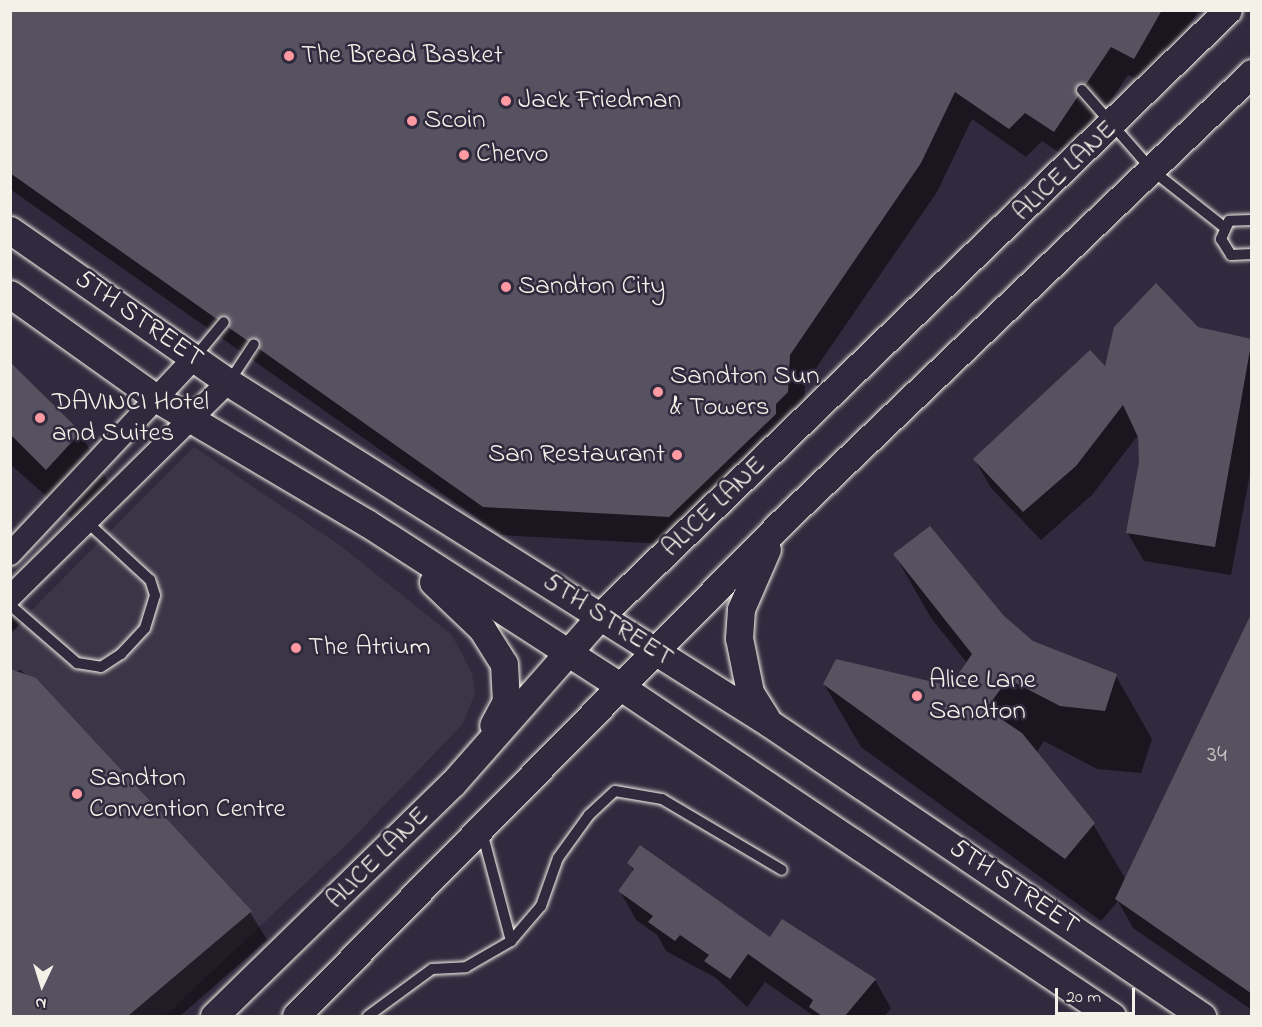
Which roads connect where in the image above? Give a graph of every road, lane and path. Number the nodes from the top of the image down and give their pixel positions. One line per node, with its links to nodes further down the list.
1 (1228, 10): 4 (street, ALICE LANE)
2 (1251, 73): 5 (street, ALICE LANE)
3 (1082, 90): 4 (lane)
4 (1112, 126): 5 (lane); 23 (street, ALICE LANE)
5 (1154, 171): 7 (lane); 19 (street, ALICE LANE)
6 (1251, 220): 7 (lane)
7 (1224, 227): 9 (lane)
8 (10, 230): 13 (street, 5TH STREET)
9 (1251, 255)
10 (10, 294): 15 (street, 5TH STREET)
11 (224, 322): 13 (lane)
12 (254, 344): 14 (lane)
13 (195, 357): 14 (street, 5TH STREET); 15 (street)
14 (228, 382): 16 (street); 23 (street, 5TH STREET)
15 (157, 399): 16 (street, 5TH STREET); 20 (street)
16 (193, 420): 17 (street); 18 (street, 5TH STREET)
17 (88, 523): 21 (street); 22 (lane)
18 (367, 523): 25 (street, 5TH STREET); 28 (street)
19 (780, 524): 24 (street, ALICE LANE); 27 (street)
20 (10, 554)
21 (10, 597)
22 (10, 605)
23 (601, 615): 24 (street, 5TH STREET); 25 (street, ALICE LANE)
24 (658, 652): 26 (street, ALICE LANE); 27 (street, 5TH STREET)
25 (567, 655): 26 (street, 5TH STREET); 28 (street, ALICE LANE)
26 (621, 687): 29 (street, ALICE LANE); 35 (street, 5TH STREET)
27 (769, 723): 36 (street, 5TH STREET)
28 (453, 783): 32 (street, ALICE LANE)
29 (482, 832): 31 (lane); 33 (street, ALICE LANE)
30 (782, 870): 31 (lane)
31 (511, 941): 34 (lane)
32 (214, 1017)
33 (296, 1017)
34 (368, 1017)
35 (1112, 1017)
36 (1202, 1017)

